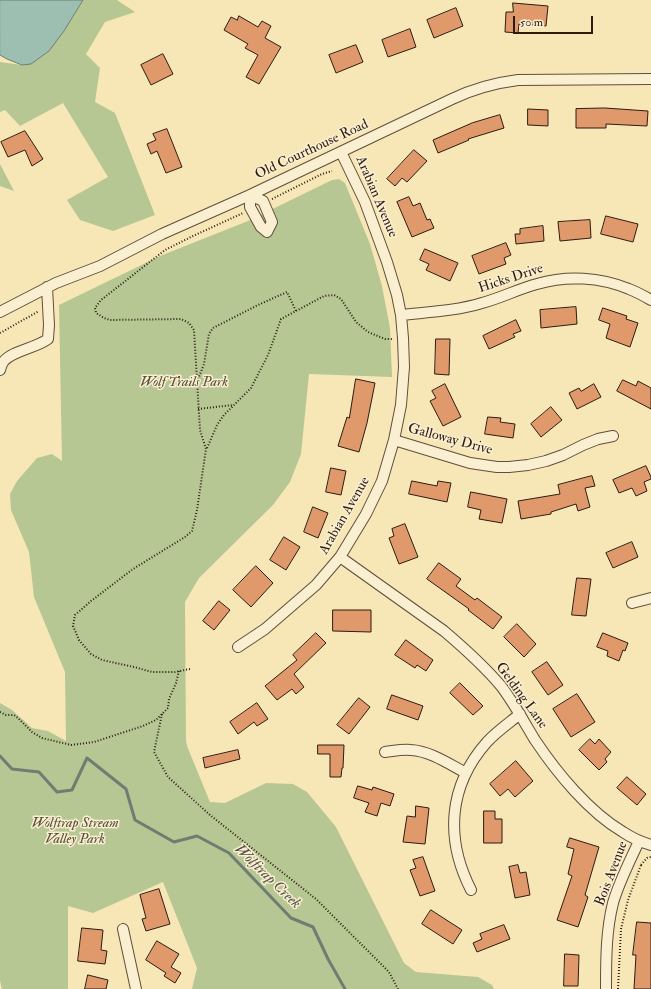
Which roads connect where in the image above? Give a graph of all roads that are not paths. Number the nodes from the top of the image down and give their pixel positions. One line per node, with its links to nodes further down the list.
1 (651, 79): 2 (street, Old Courthouse Road)
2 (341, 152): 3 (street, Old Courthouse Road); 7 (street, Arabian Avenue)
3 (250, 195): 3 (street); 4 (street, Old Courthouse Road)
4 (47, 287): 6 (street, Old Courthouse Road); 8 (street)
5 (651, 300): 7 (street, Hicks Drive)
6 (0, 312)
7 (401, 315): 10 (street, Arabian Avenue)
8 (0, 370)
9 (613, 436): 10 (street, Galloway Drive)
10 (394, 440): 11 (street, Arabian Avenue)
11 (340, 557): 14 (street, Arabian Avenue); 15 (street, Gelding Lane)
12 (651, 598): 13 (street)
13 (632, 603)
14 (238, 647)
15 (520, 714): 17 (street); 18 (street, Gelding Lane)
16 (385, 752): 17 (street)
17 (466, 773): 20 (street)
18 (640, 841): 19 (street, Gelding Lane); 23 (street, Bois Avenue)
19 (651, 845)
20 (471, 890)
21 (123, 929): 22 (street)
22 (136, 989)
23 (606, 989)

